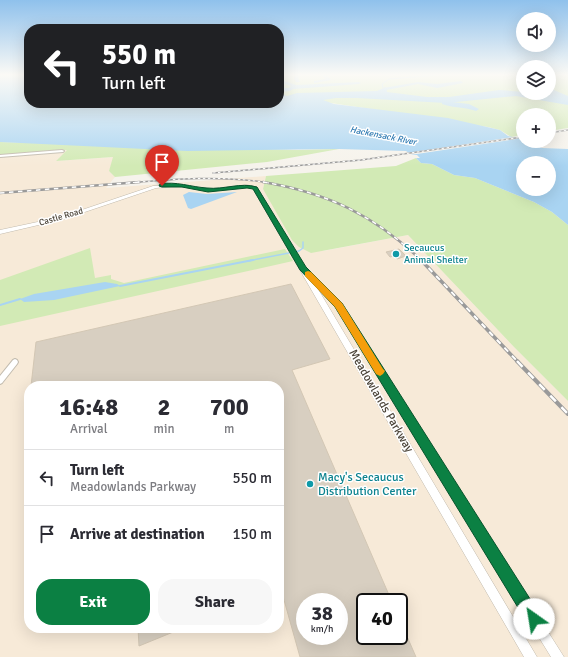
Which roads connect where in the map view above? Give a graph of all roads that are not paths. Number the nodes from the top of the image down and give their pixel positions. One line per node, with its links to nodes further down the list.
1 (62, 151): 2 (street)
2 (0, 156)
3 (121, 197): 4 (street, Castle Road); 5 (street, Meadowlands Parkway)
4 (0, 232)
5 (303, 269): 8 (street, Meadowlands Parkway); 9 (street, Meadowlands Parkway)
6 (15, 362): 7 (street)
7 (0, 381)
8 (531, 657)
9 (558, 657)

